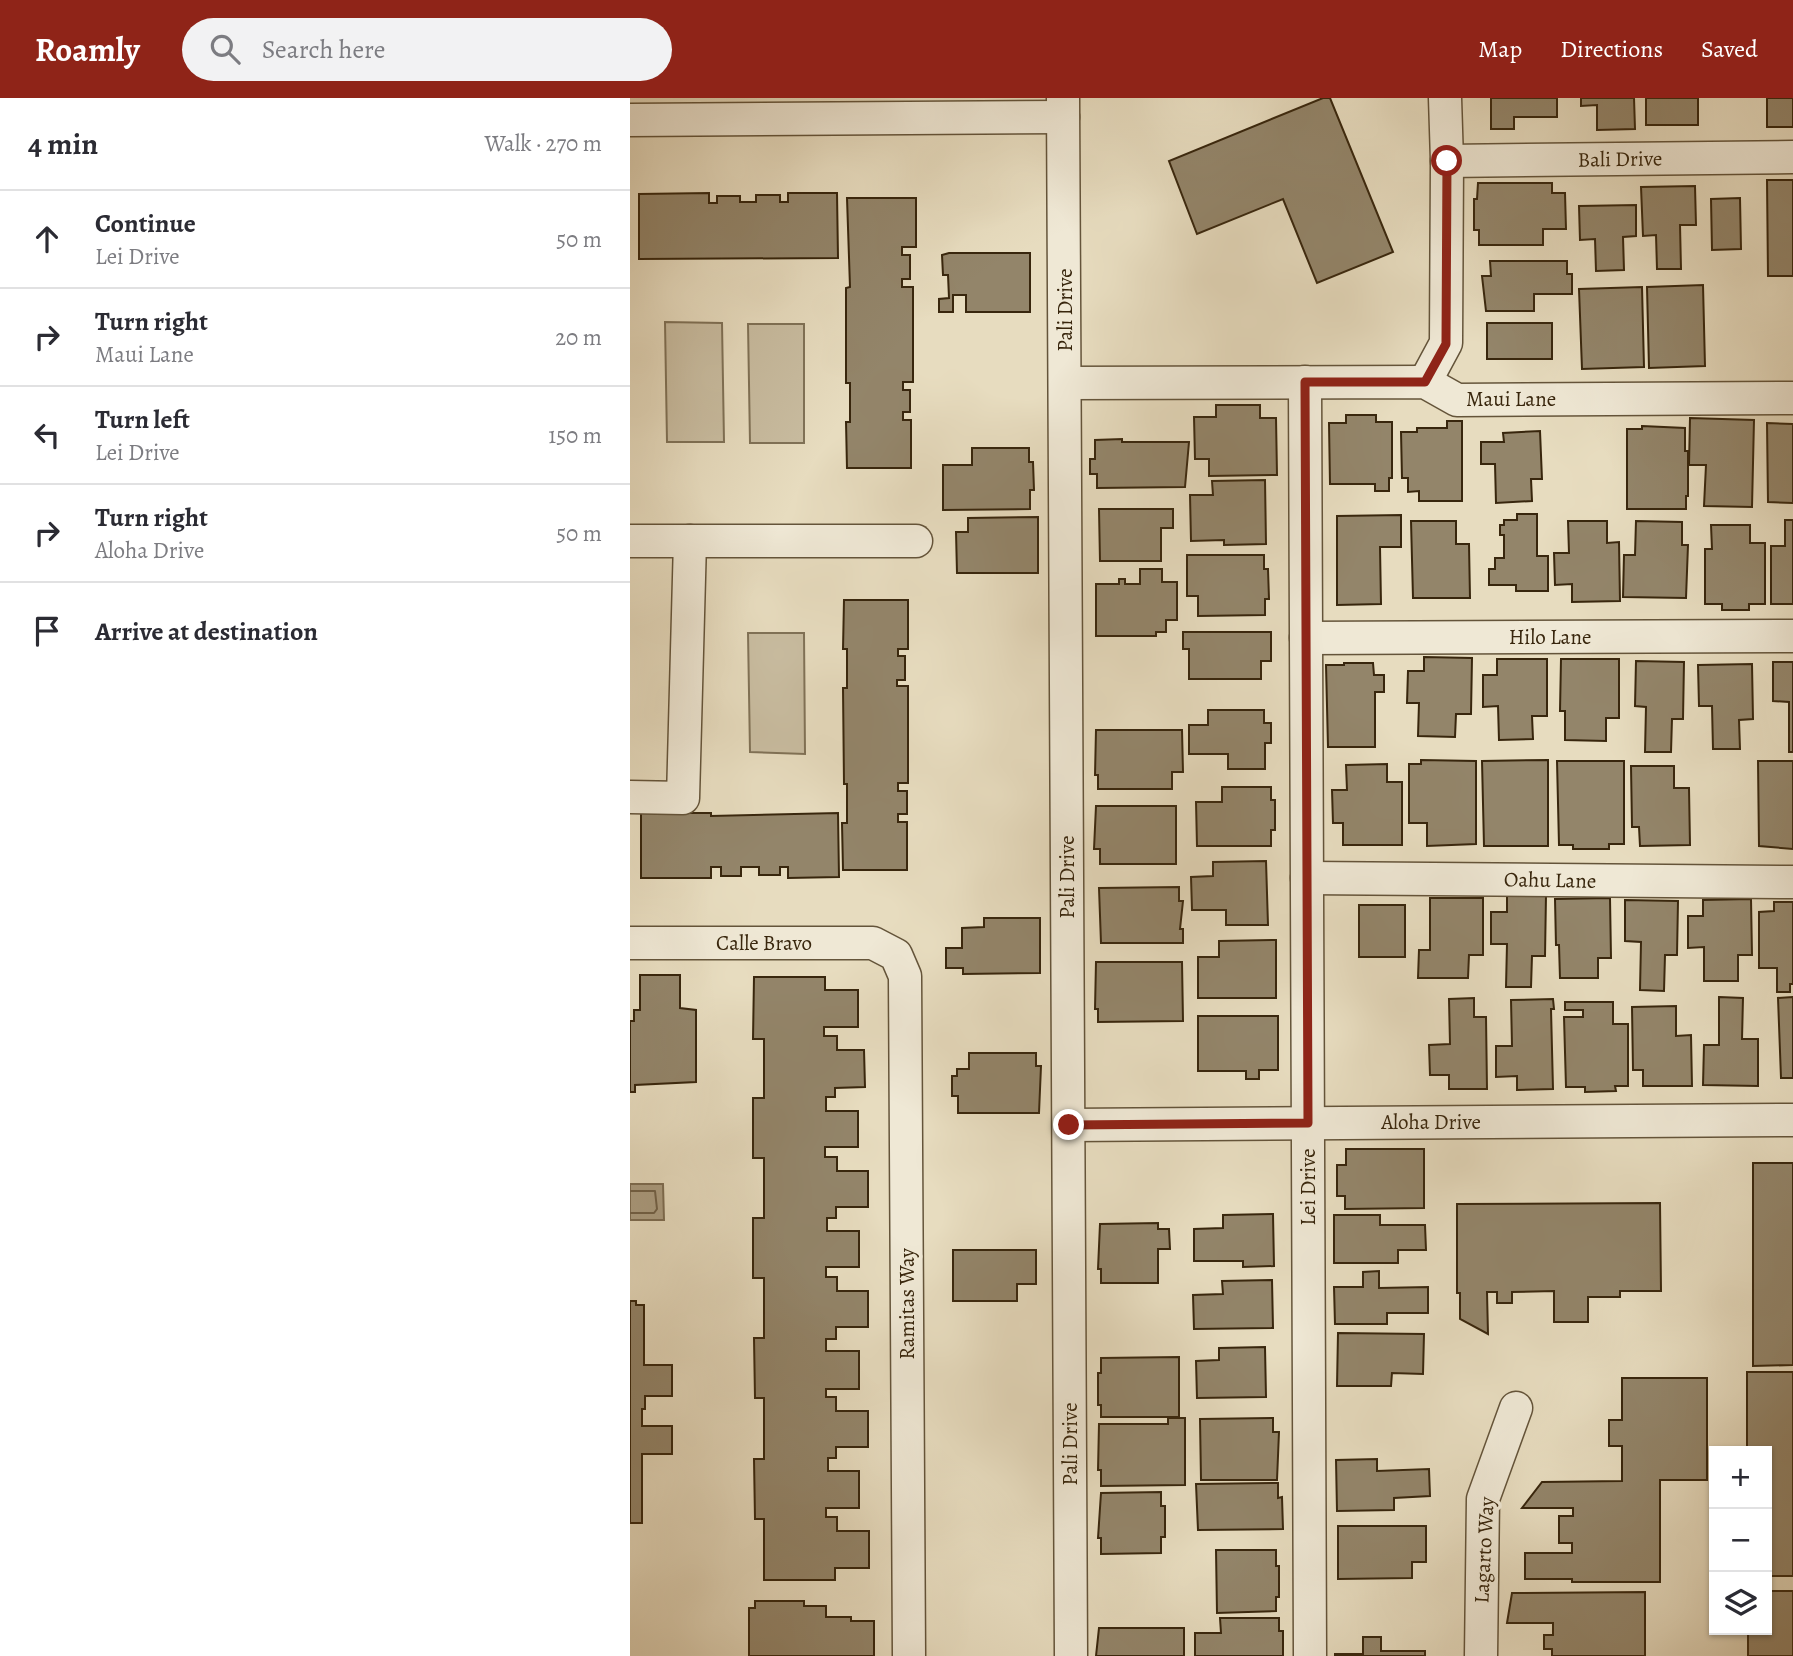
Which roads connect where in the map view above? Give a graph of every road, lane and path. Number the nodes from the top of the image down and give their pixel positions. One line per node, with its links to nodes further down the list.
1 (1445, 98): 5 (street)
2 (1063, 107): 3 (street); 8 (street, Pali Drive)
3 (630, 120)
4 (1793, 158): 5 (street, Bali Drive)
5 (1447, 161): 7 (street)
6 (1305, 382): 7 (street, Maui Lane); 8 (street, Maui Lane); 14 (street, Lei Drive)
7 (1425, 382): 9 (street, Maui Lane)
8 (1065, 383): 22 (street, Pali Drive)
9 (1793, 398)
10 (630, 541): 11 (street)
11 (690, 541): 12 (street); 15 (street)
12 (916, 541)
13 (1793, 636): 14 (street, Hilo Lane)
14 (1306, 638): 16 (street, Lei Drive)
15 (630, 797)
16 (1307, 878): 17 (street, Oahu Lane); 21 (street, Lei Drive)
17 (1793, 883)
18 (630, 943): 19 (street, Calle Bravo)
19 (896, 955): 24 (street, Ramitas Way)
20 (1793, 1120): 21 (street, Aloha Drive)
21 (1308, 1123): 22 (street, Aloha Drive); 26 (street, Lei Drive)
22 (1069, 1125): 25 (street, Pali Drive)
23 (1516, 1408): 27 (street, Lagarto Way)
24 (909, 1656)
25 (1071, 1656)
26 (1310, 1656)
27 (1481, 1656)

